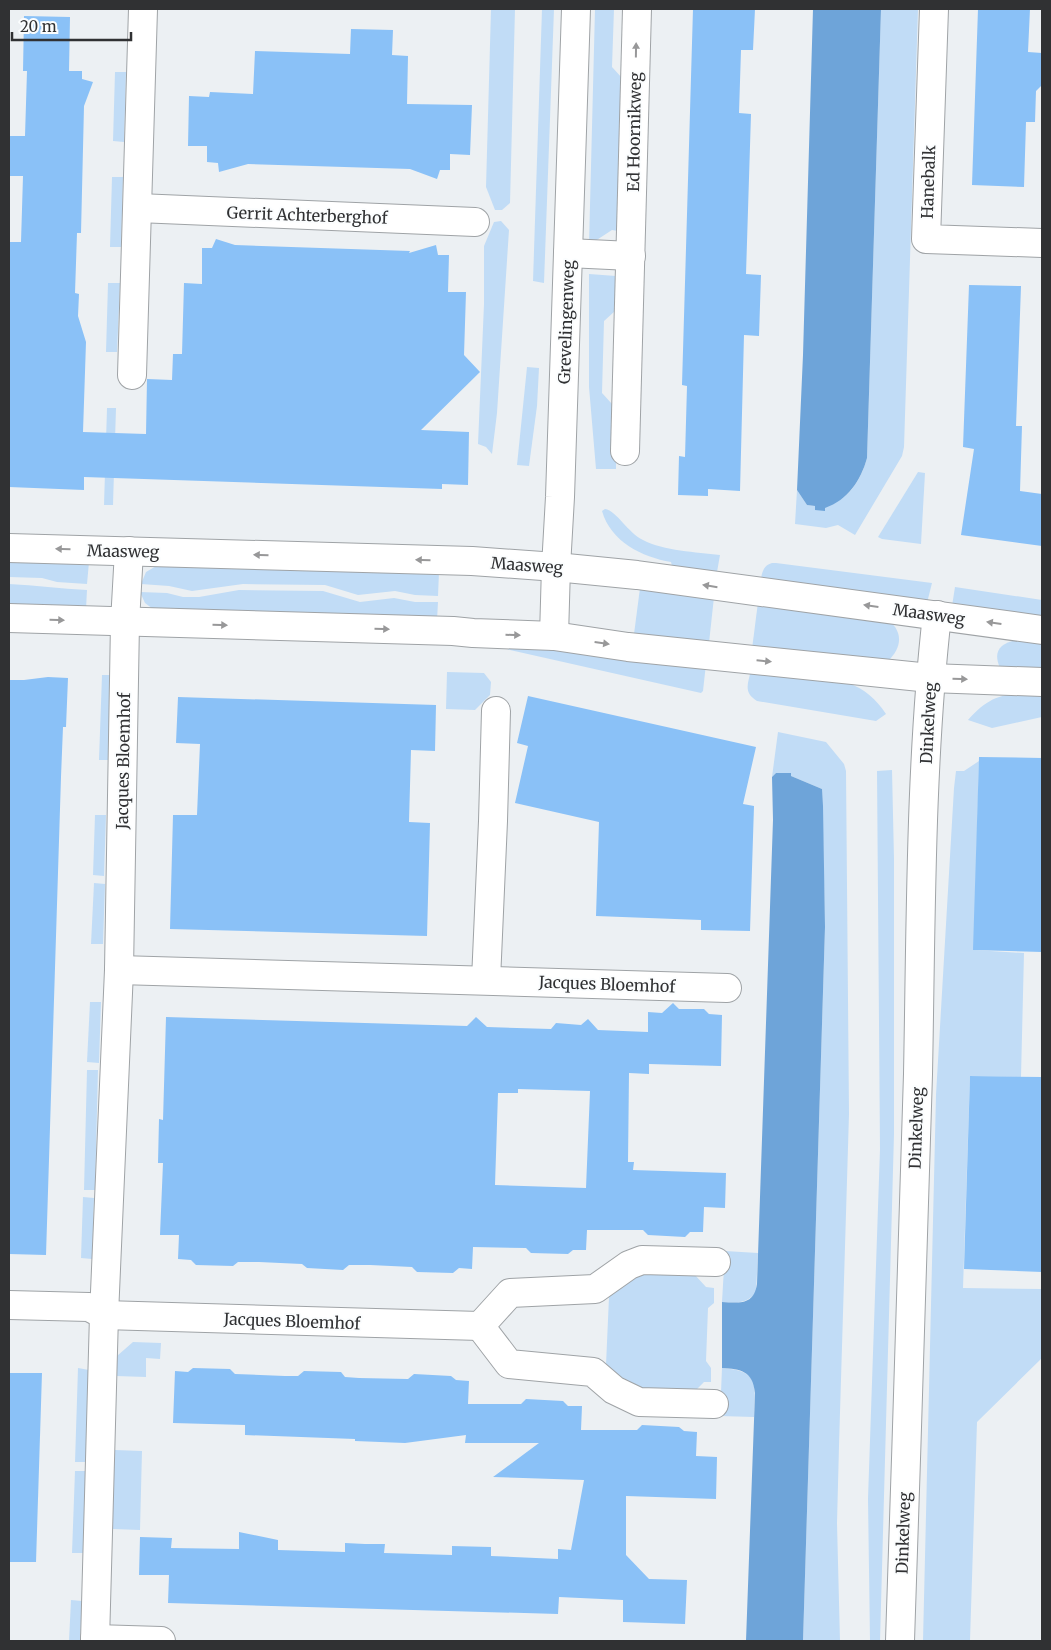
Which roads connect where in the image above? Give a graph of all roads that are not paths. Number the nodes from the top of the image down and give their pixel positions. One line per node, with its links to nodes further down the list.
1 (143, 9): 5 (street)
2 (576, 9): 8 (street, Grevelingenweg)
3 (637, 9): 9 (street, Ed Hoornikweg, one-way to 3)
4 (934, 9): 7 (street, Hanebalk)
5 (138, 208): 6 (street, Gerrit Achterberghof); 10 (street)
6 (476, 222)
7 (1042, 243)
8 (568, 253): 9 (street); 14 (street, Grevelingenweg)
9 (631, 256): 11 (street, Ed Hoornikweg)
10 (132, 375)
11 (626, 451)
12 (9, 548): 13 (street, Maasweg, one-way to 12)
13 (129, 551): 14 (street, Maasweg, one-way to 13); 17 (street, Jacques Bloemhof)
14 (556, 567): 15 (street, Maasweg, one-way to 14); 19 (street, Grevelingenweg)
15 (937, 615): 18 (street, Maasweg, one-way to 15); 20 (street, Dinkelweg)
16 (9, 618): 17 (street, one-way to 17)
17 (125, 622): 19 (street, one-way to 19); 23 (street, Jacques Bloemhof)
18 (1042, 630)
19 (554, 636): 20 (street, one-way to 20)
20 (930, 678): 21 (street, one-way to 21); 33 (street, Dinkelweg)
21 (1042, 682)
22 (496, 711): 24 (street)
23 (119, 970): 24 (street, Jacques Bloemhof); 28 (street, Jacques Bloemhof)
24 (486, 980): 25 (street, Jacques Bloemhof)
25 (727, 988)
26 (716, 1262): 29 (street)
27 (9, 1304): 28 (street)
28 (104, 1315): 29 (street, Jacques Bloemhof); 31 (street, Jacques Bloemhof)
29 (480, 1326): 30 (street)
30 (714, 1404)
31 (95, 1640): 32 (street, Jacques Bloemhof)
32 (161, 1641)
33 (900, 1641)

